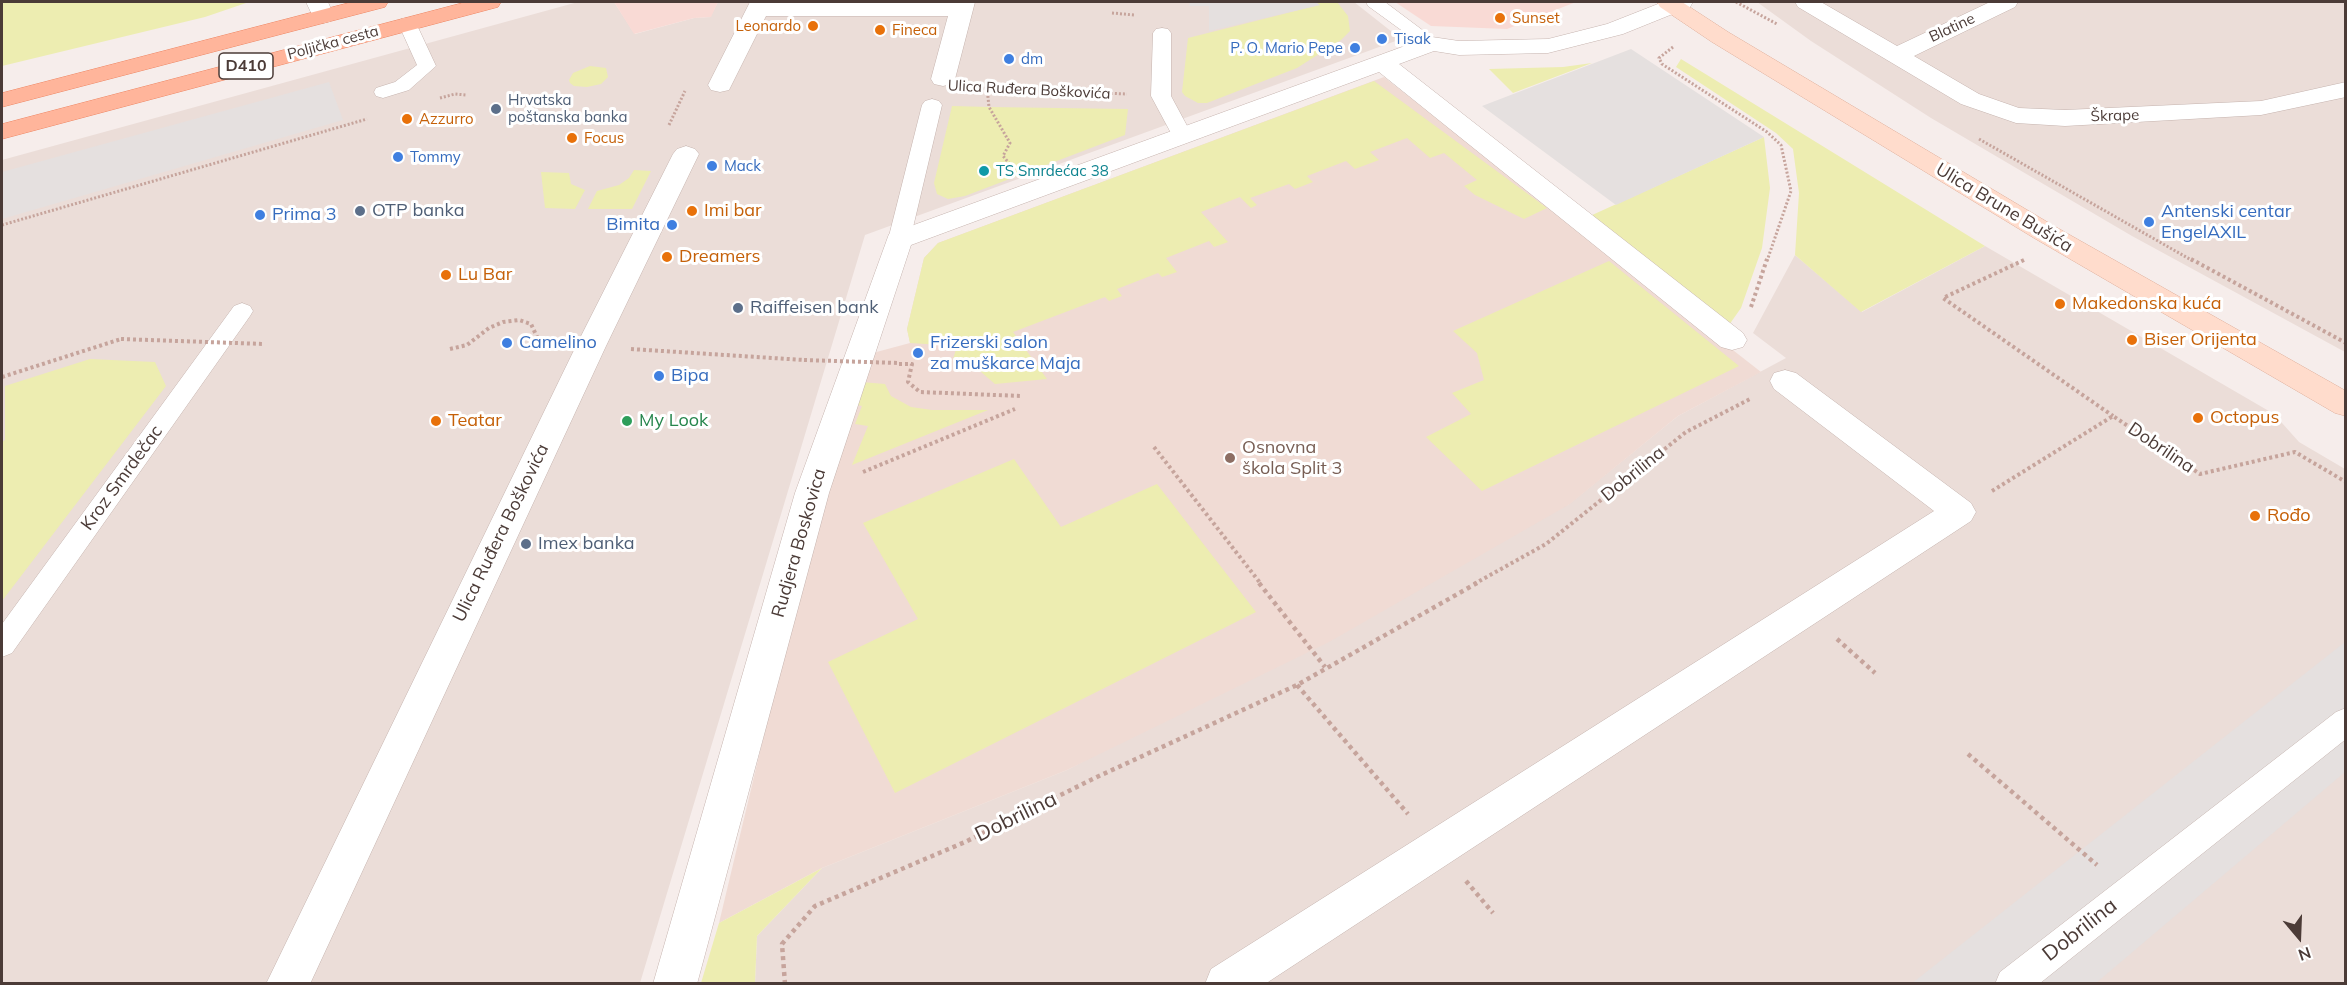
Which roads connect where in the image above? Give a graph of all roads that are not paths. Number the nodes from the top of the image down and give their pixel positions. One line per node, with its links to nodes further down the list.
1 (377, 2): 9 (main road, Poljička cesta / D410)
2 (490, 2): 10 (main road, Poljička cesta / D410)
3 (1374, 2): 12 (lane)
4 (1806, 2): 13 (street, Škrape)
5 (2007, 2): 13 (street, Blatine)
6 (1674, 3): 12 (street); 28 (street, Ulica Brune Bušića)
7 (759, 5): 8 (street, Ulica Ruđera Boškovića); 16 (street)
8 (963, 5): 15 (street, Ulica Ruđera Boškovića)
9 (320, 8): 19 (main road, Poljička cesta / D410)
10 (407, 23): 18 (lane); 21 (main road, Poljička cesta / D410)
11 (1162, 33): 22 (lane)
12 (1432, 44): 14 (street)
13 (1896, 55): 17 (street, Škrape)
14 (1381, 62): 22 (street); 26 (street)
15 (943, 79)
16 (720, 85)
17 (2346, 89)
18 (383, 92)
19 (2, 100)
20 (932, 105): 24 (lane, Rudjera Boskovica)
21 (2, 132)
22 (1182, 135): 24 (street)
23 (686, 154): 31 (street, Ulica Ruđera Boškovića)
24 (899, 240): 32 (street, Rudjera Boskovica)
25 (242, 311): 29 (lane, Kroz Smrdečac)
26 (1732, 340)
27 (1785, 381): 33 (street)
28 (2346, 405)
29 (2, 645)
30 (2346, 721): 34 (lane, Dobrilina)
31 (286, 984)
32 (675, 984)
33 (1226, 984)
34 (2012, 984)

